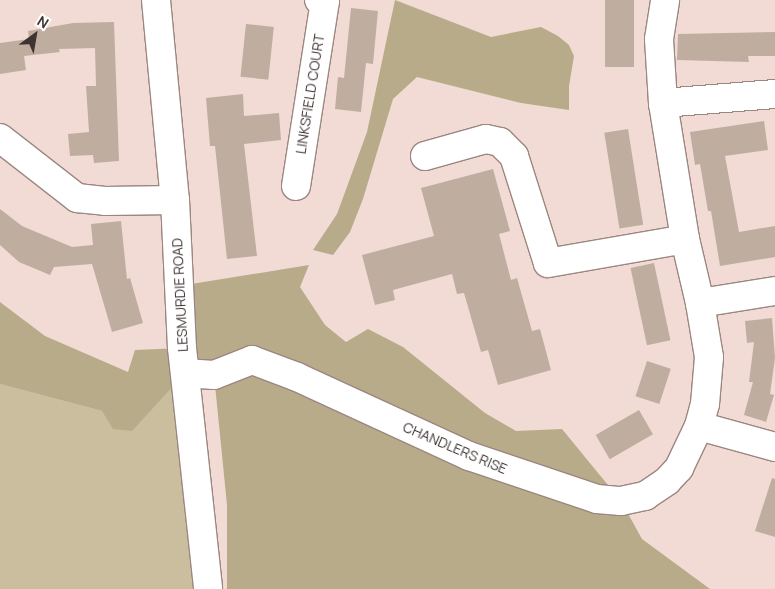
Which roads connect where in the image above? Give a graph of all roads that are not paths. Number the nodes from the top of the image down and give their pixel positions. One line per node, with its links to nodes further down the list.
1 (156, 0): 9 (street, LESMURDIE ROAD)
2 (322, 0): 8 (street, LINKSFIELD COURT)
3 (665, 0): 5 (street, CHANDLERS RISE)
4 (775, 94): 5 (street)
5 (663, 103): 10 (street, CHANDLERS RISE)
6 (0, 138): 9 (street)
7 (424, 156): 10 (street)
8 (296, 186)
9 (175, 200): 13 (street, LESMURDIE ROAD)
10 (684, 239): 12 (street, CHANDLERS RISE)
11 (775, 291): 12 (street)
12 (700, 303): 14 (street, CHANDLERS RISE)
13 (185, 373): 14 (street, CHANDLERS RISE); 16 (street, LESMURDIE ROAD)
14 (699, 426): 15 (street)
15 (775, 447)
16 (208, 589)

